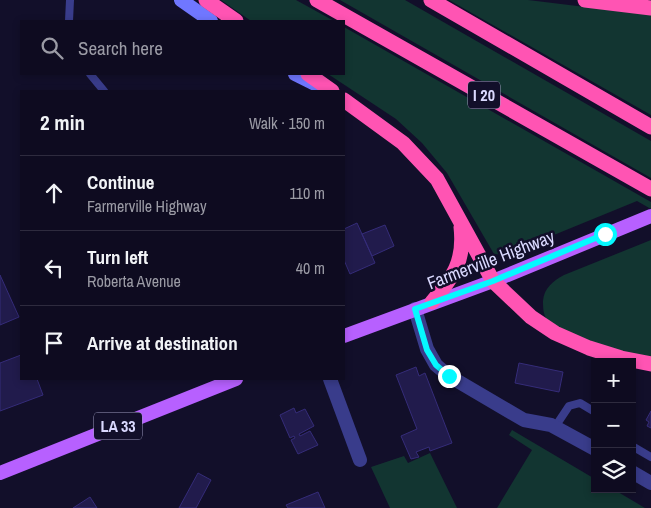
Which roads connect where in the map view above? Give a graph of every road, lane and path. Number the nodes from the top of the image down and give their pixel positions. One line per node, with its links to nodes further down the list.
1 (70, 0): 8 (lane)
2 (181, 0): 9 (main road)
3 (206, 0): 10 (highway)
4 (317, 0): 19 (highway, I 20)
5 (430, 0): 18 (highway)
6 (585, 0): 7 (highway)
7 (651, 8)
8 (69, 20)
9 (210, 20)
10 (235, 20)
11 (91, 75): 14 (lane)
12 (297, 75): 15 (main road)
13 (309, 75): 16 (highway)
14 (103, 90)
15 (325, 90)
16 (331, 90)
17 (345, 101): 21 (highway)
18 (651, 127)
19 (651, 189)
20 (651, 216): 22 (main road, Farmerville Highway)
21 (460, 221): 22 (highway); 23 (highway)
22 (493, 281): 23 (main road, Farmerville Highway); 26 (highway)
23 (432, 302): 24 (main road, Farmerville Highway)
24 (415, 309): 25 (main road, Farmerville Highway); 30 (street)
25 (345, 336)
26 (651, 364)
27 (233, 380): 35 (main road, LA 33)
28 (330, 380): 34 (street)
29 (591, 410): 30 (lane)
30 (555, 427): 31 (street)
31 (593, 448)
32 (636, 448): 33 (lane)
33 (651, 456)
34 (360, 460)
35 (0, 473)
36 (636, 474): 37 (street)
37 (650, 479)

